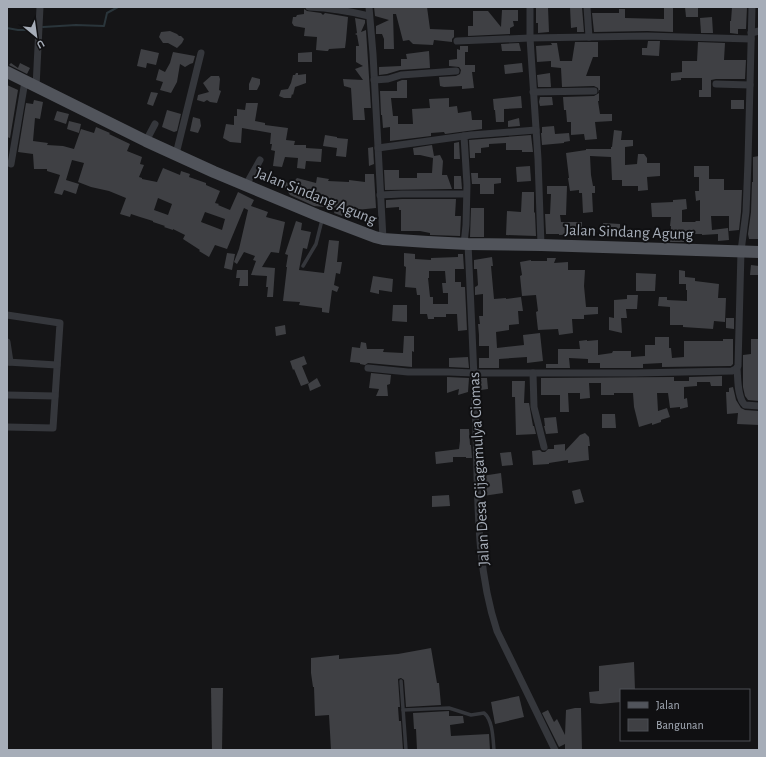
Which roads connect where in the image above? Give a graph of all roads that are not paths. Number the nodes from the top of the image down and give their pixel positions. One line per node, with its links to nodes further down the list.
1 (40, 7): 17 (street)
2 (309, 7): 7 (street)
3 (369, 7): 7 (street)
4 (530, 7): 11 (street)
5 (586, 7): 10 (street)
6 (752, 7): 9 (street)
7 (370, 16): 16 (street)
8 (759, 32): 9 (street)
9 (751, 36): 10 (street); 19 (street)
10 (589, 37): 11 (street)
11 (530, 38): 12 (street); 21 (street)
12 (457, 41)
13 (201, 53): 27 (street)
14 (7, 72): 17 (main road, Jalan Sindang Agung)
15 (456, 72): 16 (street)
16 (374, 80): 26 (street)
17 (31, 84): 25 (main road, Jalan Sindang Agung); 29 (street)
18 (716, 84): 19 (street)
19 (750, 85): 37 (street)
20 (594, 91): 21 (street)
21 (533, 92): 23 (street)
22 (155, 124): 25 (street)
23 (536, 130): 24 (street); 36 (street)
24 (464, 136): 26 (street); 31 (street, Jalan Desa Cijagamulya Ciomas)
25 (146, 141): 27 (main road, Jalan Sindang Agung)
26 (378, 148): 32 (street)
27 (176, 154): 30 (main road, Jalan Sindang Agung)
28 (260, 160): 30 (street)
29 (10, 164)
30 (246, 185): 33 (main road, Jalan Sindang Agung)
31 (466, 194): 32 (street); 35 (street, Jalan Desa Cijagamulya Ciomas)
32 (380, 195): 34 (street)
33 (323, 217): 34 (main road, Jalan Sindang Agung); 39 (lane)
34 (383, 239): 35 (main road, Jalan Sindang Agung)
35 (466, 244): 36 (main road, Jalan Sindang Agung); 46 (street, Jalan Desa Cijagamulya Ciomas)
36 (541, 245): 37 (main road, Jalan Sindang Agung)
37 (741, 251): 38 (main road, Jalan Sindang Agung); 45 (street)
38 (759, 252)
39 (303, 266)
40 (7, 315): 43 (street)
41 (7, 342): 42 (street)
42 (8, 362): 43 (street)
43 (57, 365): 49 (street)
44 (368, 368): 46 (street)
45 (738, 368): 47 (street); 50 (street)
46 (474, 373): 47 (street); 57 (street, Jalan Desa Cijagamulya Ciomas)
47 (533, 373): 52 (street)
48 (7, 395): 49 (street)
49 (55, 396): 51 (street)
50 (759, 406)
51 (7, 427)
52 (544, 447)
53 (401, 681): 54 (lane)
54 (403, 710): 55 (lane); 56 (lane)
55 (406, 750)
56 (494, 750)
57 (555, 750)

